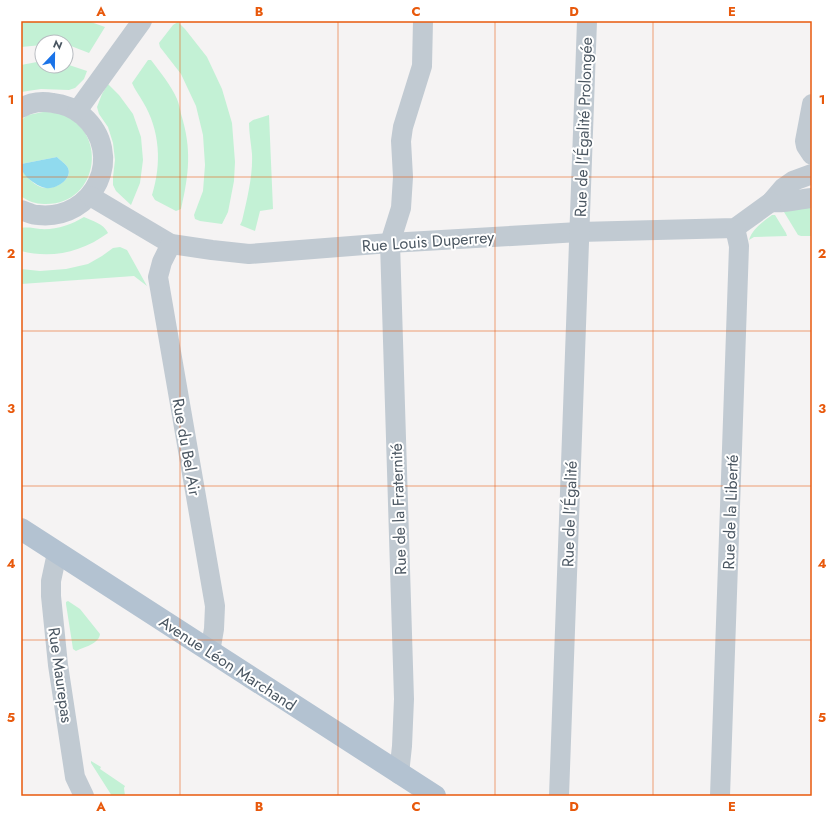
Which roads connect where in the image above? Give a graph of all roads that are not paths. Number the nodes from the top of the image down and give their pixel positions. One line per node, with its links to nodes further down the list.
1 (142, 21): 6 (street)
2 (423, 21): 15 (street, Rue de la Fraternité)
3 (587, 21): 14 (street, Rue de l'Égalité Prolongée)
4 (812, 104): 7 (street)
5 (21, 108): 6 (street)
6 (77, 111): 9 (street)
7 (812, 155)
8 (812, 174): 11 (street)
9 (90, 196): 12 (street); 16 (street, Rue Louis Duperrey)
10 (812, 198): 11 (street)
11 (771, 202): 13 (street)
12 (21, 210)
13 (735, 228): 14 (street, Rue Louis Duperrey); 24 (street, Rue de la Liberté)
14 (579, 232): 15 (street, Rue Louis Duperrey); 23 (street, Rue de l'Égalité)
15 (390, 243): 16 (street, Rue Louis Duperrey); 20 (street, Rue de la Fraternité)
16 (171, 244): 19 (street, Rue du Bel Air)
17 (21, 529): 18 (main road, Avenue Léon Marchand)
18 (57, 553): 19 (main road, Avenue Léon Marchand); 21 (street, Rue Maurepas)
19 (210, 652): 20 (main road, Avenue Léon Marchand)
20 (399, 774): 22 (main road, Avenue Léon Marchand)
21 (84, 796)
22 (435, 796)
23 (558, 796)
24 (720, 796)

